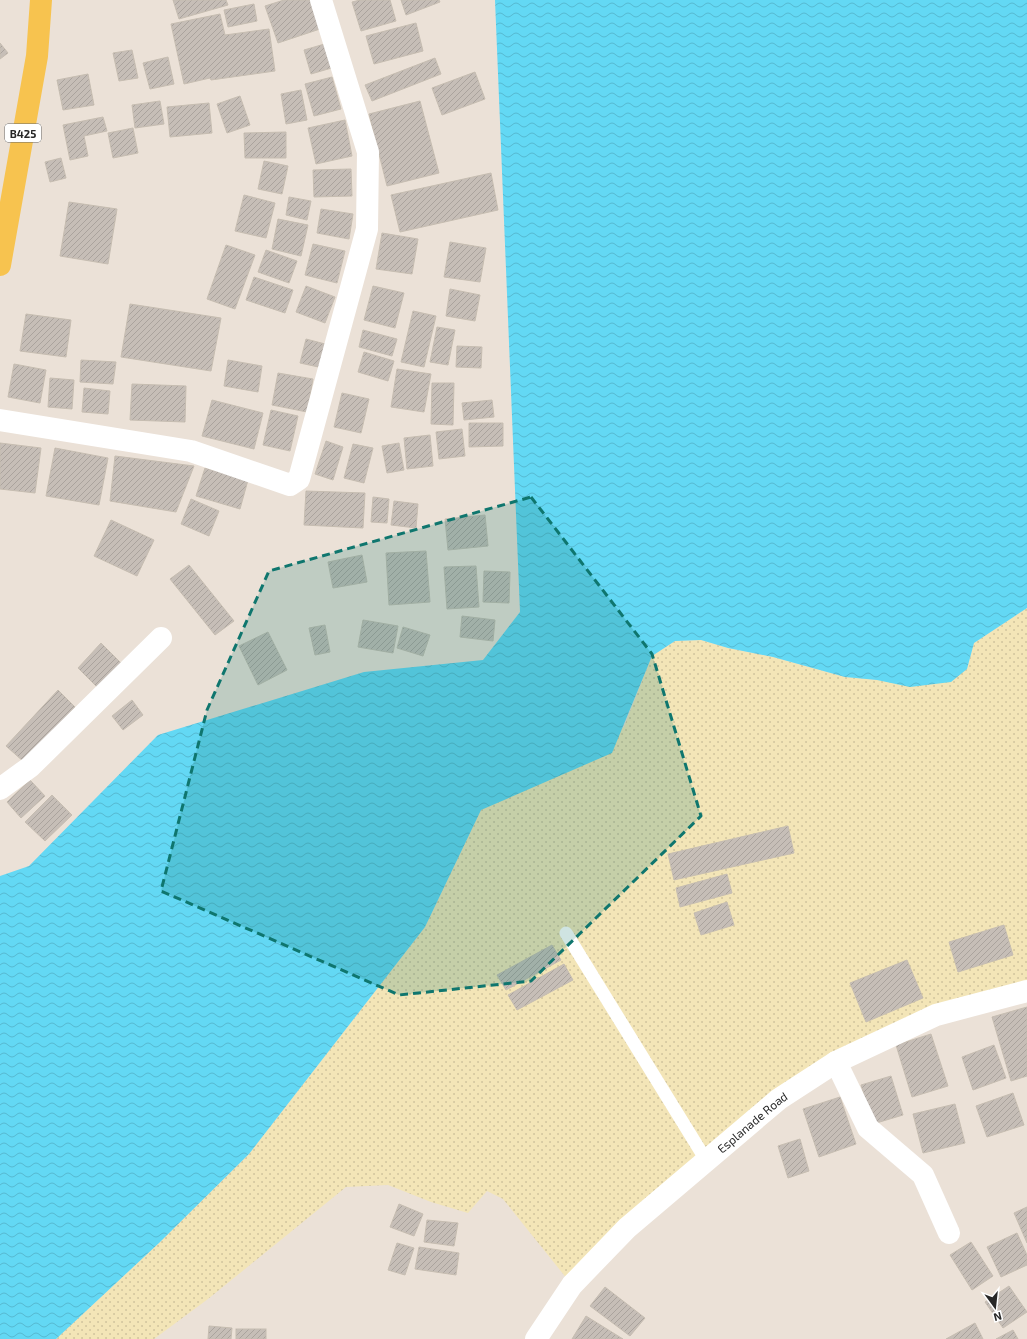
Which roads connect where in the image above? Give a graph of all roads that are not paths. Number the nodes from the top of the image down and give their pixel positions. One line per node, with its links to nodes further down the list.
1 (41, 0): 3 (main road, B425)
2 (321, 0): 4 (street)
3 (0, 265)
4 (0, 420)
5 (162, 638): 6 (street)
6 (0, 789)
7 (566, 933): 10 (lane)
8 (1027, 991): 9 (street, Esplanade Road)
9 (836, 1062): 10 (street, Esplanade Road); 11 (street)
10 (706, 1160): 12 (street, Esplanade Road)
11 (949, 1233)
12 (536, 1339)

